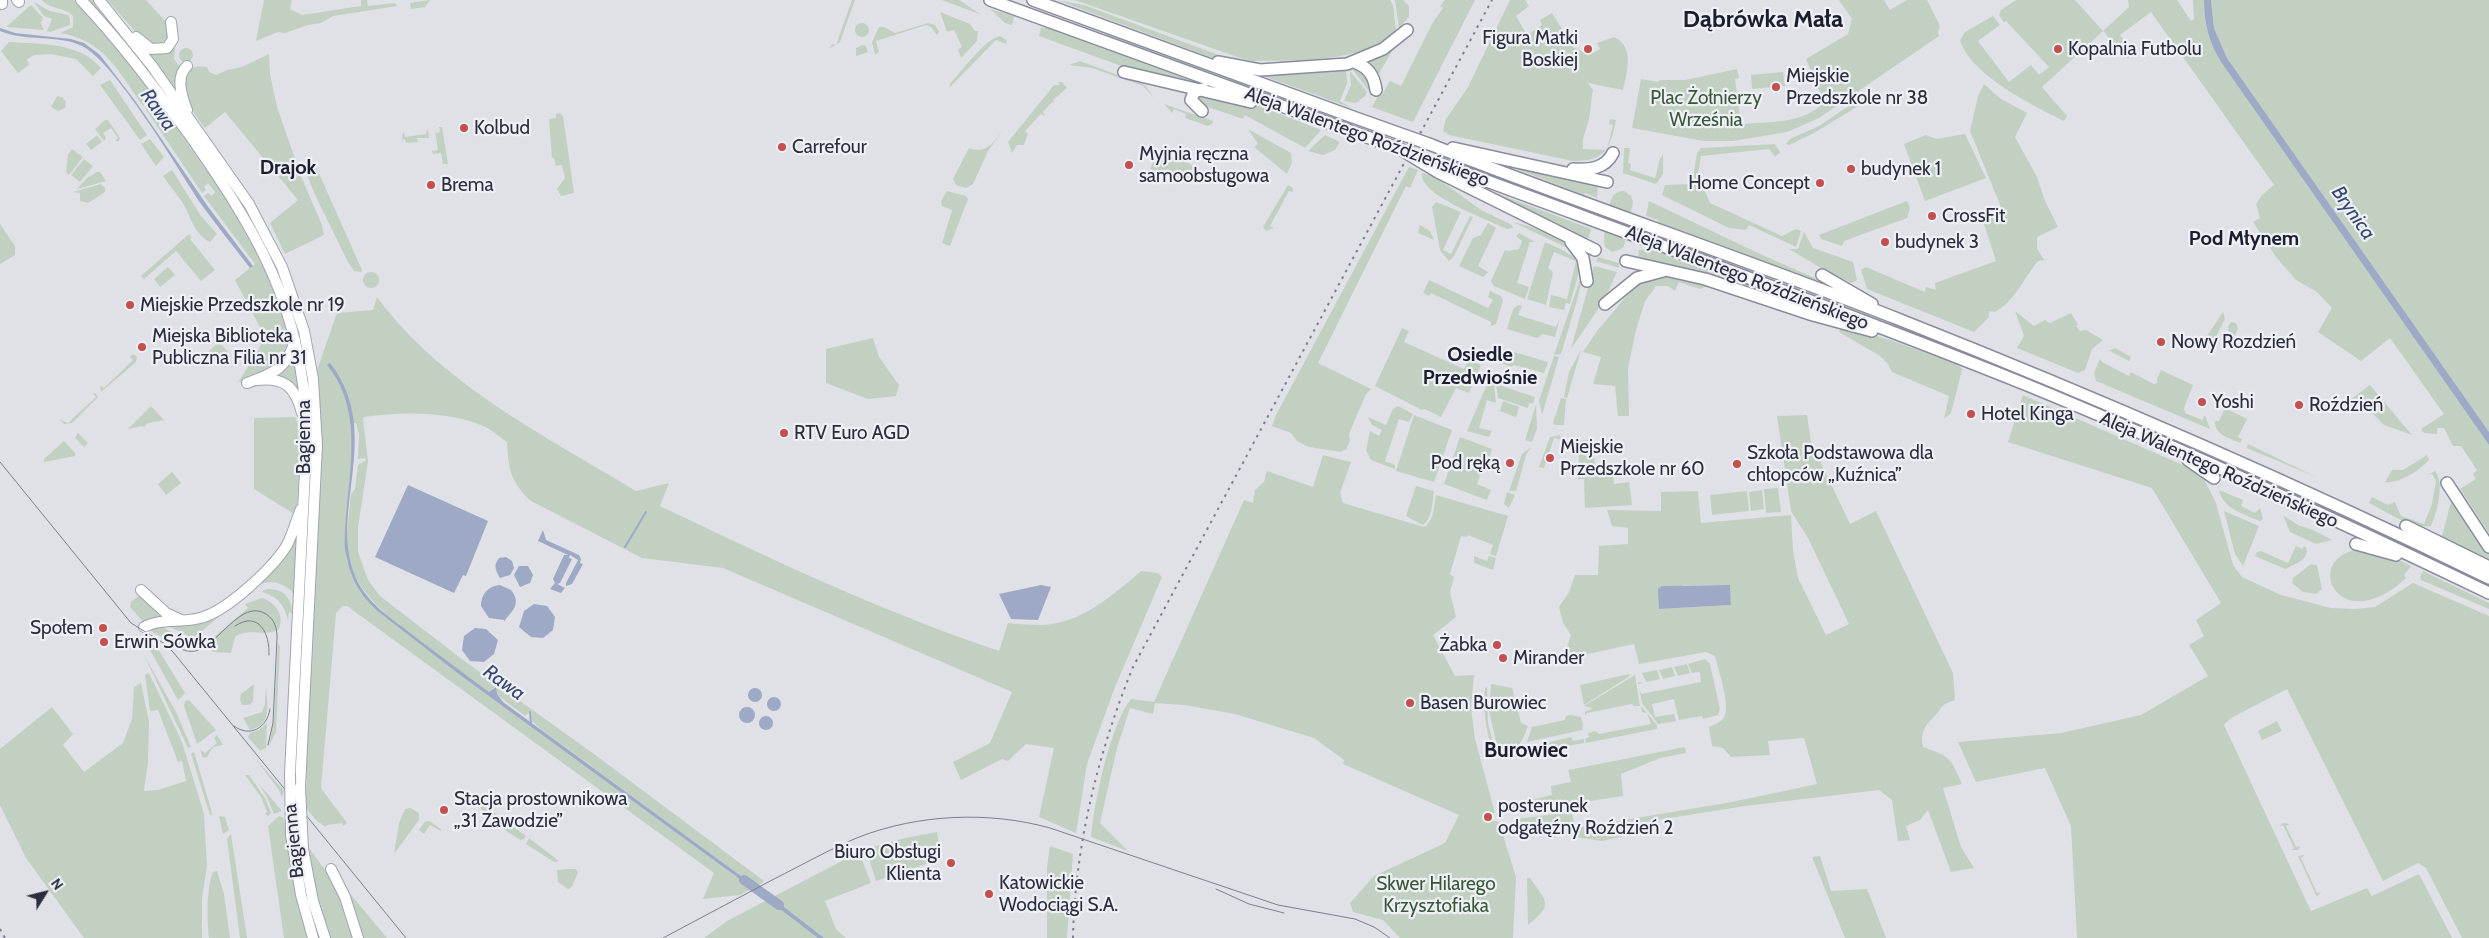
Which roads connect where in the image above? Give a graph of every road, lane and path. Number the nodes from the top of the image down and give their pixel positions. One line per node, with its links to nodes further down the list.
1 (81, 0): 31 (main road, Bagienna)
2 (99, 0): 5 (main road, Bagienna)
3 (990, 0): 16 (highway, Aleja Walentego Roździeńskiego)
4 (1033, 0): 9 (highway, Aleja Walentego Roździeńskiego)
5 (116, 20): 6 (main road); 15 (main road, Bagienna)
6 (171, 22)
7 (1408, 30): 8 (highway)
8 (1354, 62): 9 (highway); 13 (highway)
9 (1204, 63): 17 (highway, Aleja Walentego Roździeńskiego, bridge)
10 (187, 66): 15 (main road)
11 (1124, 72): 12 (highway)
12 (1203, 89): 14 (highway); 16 (highway)
13 (1376, 90)
14 (1202, 111)
15 (190, 118): 49 (main road, Bagienna, bridge)
16 (1315, 118): 20 (highway, Aleja Walentego Roździeńskiego, bridge)
17 (1447, 149): 19 (highway); 29 (highway, Aleja Walentego Roździeńskiego)
18 (1613, 153): 19 (highway)
19 (1549, 167): 21 (highway)
20 (1440, 168): 22 (highway); 30 (highway, Aleja Walentego Roździeńskiego)
21 (1608, 182)
22 (1566, 237): 23 (highway); 27 (highway)
23 (1595, 250)
24 (1626, 261): 25 (highway)
25 (1665, 270): 28 (highway); 30 (highway)
26 (1822, 275): 29 (highway)
27 (1587, 281)
28 (1605, 304)
29 (1898, 319): 39 (highway, Aleja Walentego Roździeńskiego)
30 (1904, 337): 33 (highway, Aleja Walentego Roździeńskiego)
31 (295, 339): 32 (main road, Bagienna); 32 (main road)
32 (307, 430): 36 (main road, Bagienna)
33 (2166, 445): 34 (highway); 40 (highway, Aleja Walentego Roździeńskiego)
34 (2214, 478)
35 (2447, 483): 38 (highway)
36 (303, 506): 45 (main road); 48 (main road, Bagienna, bridge)
37 (2356, 544): 40 (highway)
38 (2489, 547)
39 (2446, 551): 41 (highway); 42 (highway, Aleja Walentego Roździeńskiego)
40 (2404, 556): 44 (highway, Aleja Walentego Roździeńskiego)
41 (2489, 567)
42 (2489, 578)
43 (141, 590): 45 (main road)
44 (2489, 593)
45 (184, 621): 46 (main road)
46 (144, 627)
47 (331, 868): 50 (main road)
48 (314, 938)
49 (324, 938)
50 (358, 938)

